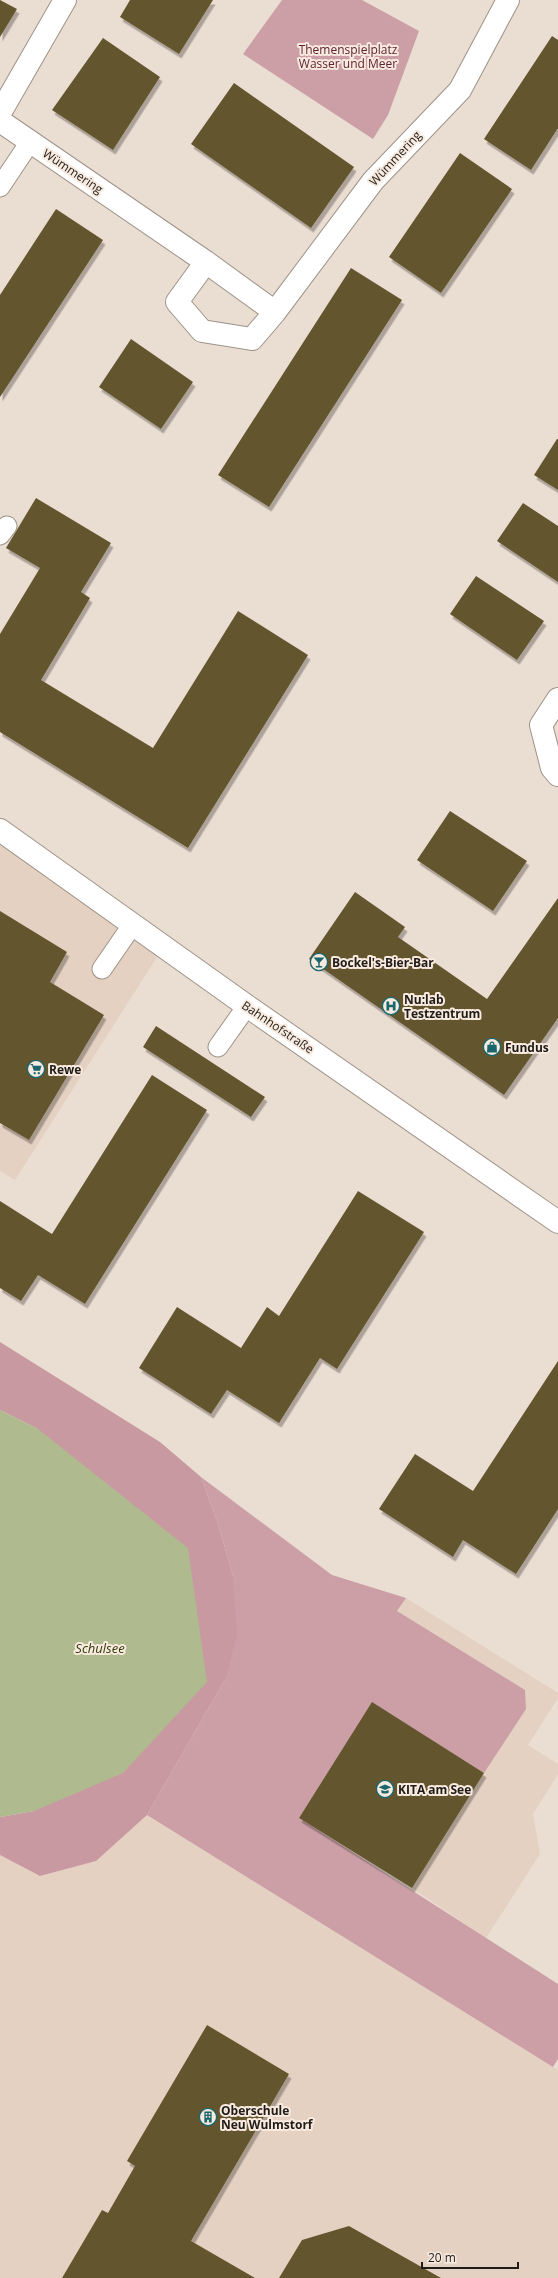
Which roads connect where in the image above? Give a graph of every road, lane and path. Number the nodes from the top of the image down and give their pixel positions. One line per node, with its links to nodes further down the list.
1 (65, 0): 3 (street)
2 (508, 0): 8 (street, Wümmering)
3 (0, 113)
4 (0, 121): 5 (street, Wümmering)
5 (30, 142): 6 (lane); 7 (street, Wümmering)
6 (0, 187)
7 (206, 262): 8 (street, Wümmering); 8 (street, Wümmering)
8 (275, 312)
9 (558, 699): 10 (street)
10 (558, 775)
11 (0, 830): 12 (street, Bahnhofstraße)
12 (133, 924): 13 (lane); 14 (street, Bahnhofstraße)
13 (102, 969)
14 (247, 1006): 15 (lane); 16 (street, Bahnhofstraße)
15 (218, 1046)
16 (558, 1222)

